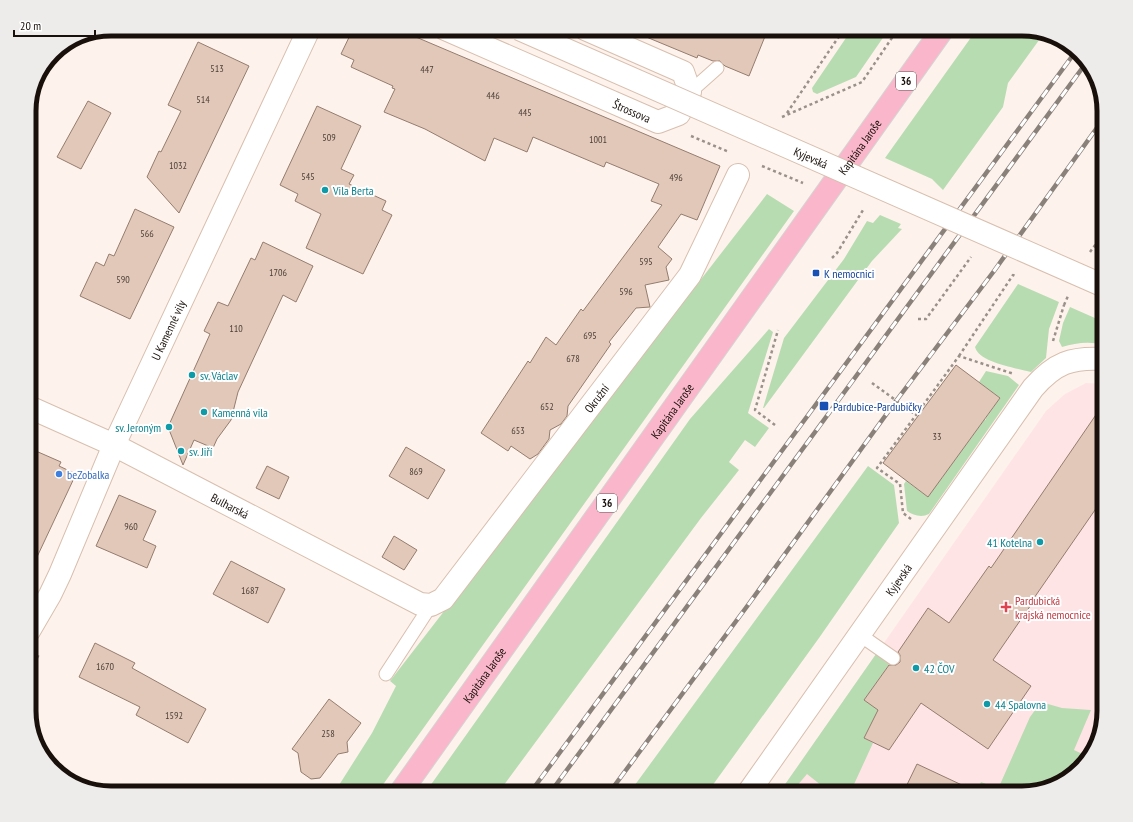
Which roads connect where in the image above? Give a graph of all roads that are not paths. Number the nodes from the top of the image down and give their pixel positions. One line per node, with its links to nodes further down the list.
1 (306, 36): 12 (street, U Kamenné vily)
2 (461, 36): 7 (street, Štrossova)
3 (535, 36): 9 (street, Kyjevská, bridge)
4 (601, 36): 7 (street)
5 (938, 36): 18 (main road, Kapitána Jaroše / 36)
6 (718, 68): 7 (lane)
7 (690, 92)
8 (735, 180): 13 (street, Okružní)
9 (1097, 283)
10 (1097, 359): 15 (street, Kyjevská)
11 (36, 410): 12 (street, Bulharská)
12 (114, 444): 13 (street, Bulharská); 14 (street, U Kamenné vily)
13 (431, 605): 17 (lane)
14 (36, 618)
15 (860, 635): 16 (lane); 19 (street, Kyjevská)
16 (893, 658)
17 (386, 674)
18 (405, 786)
19 (753, 786)

